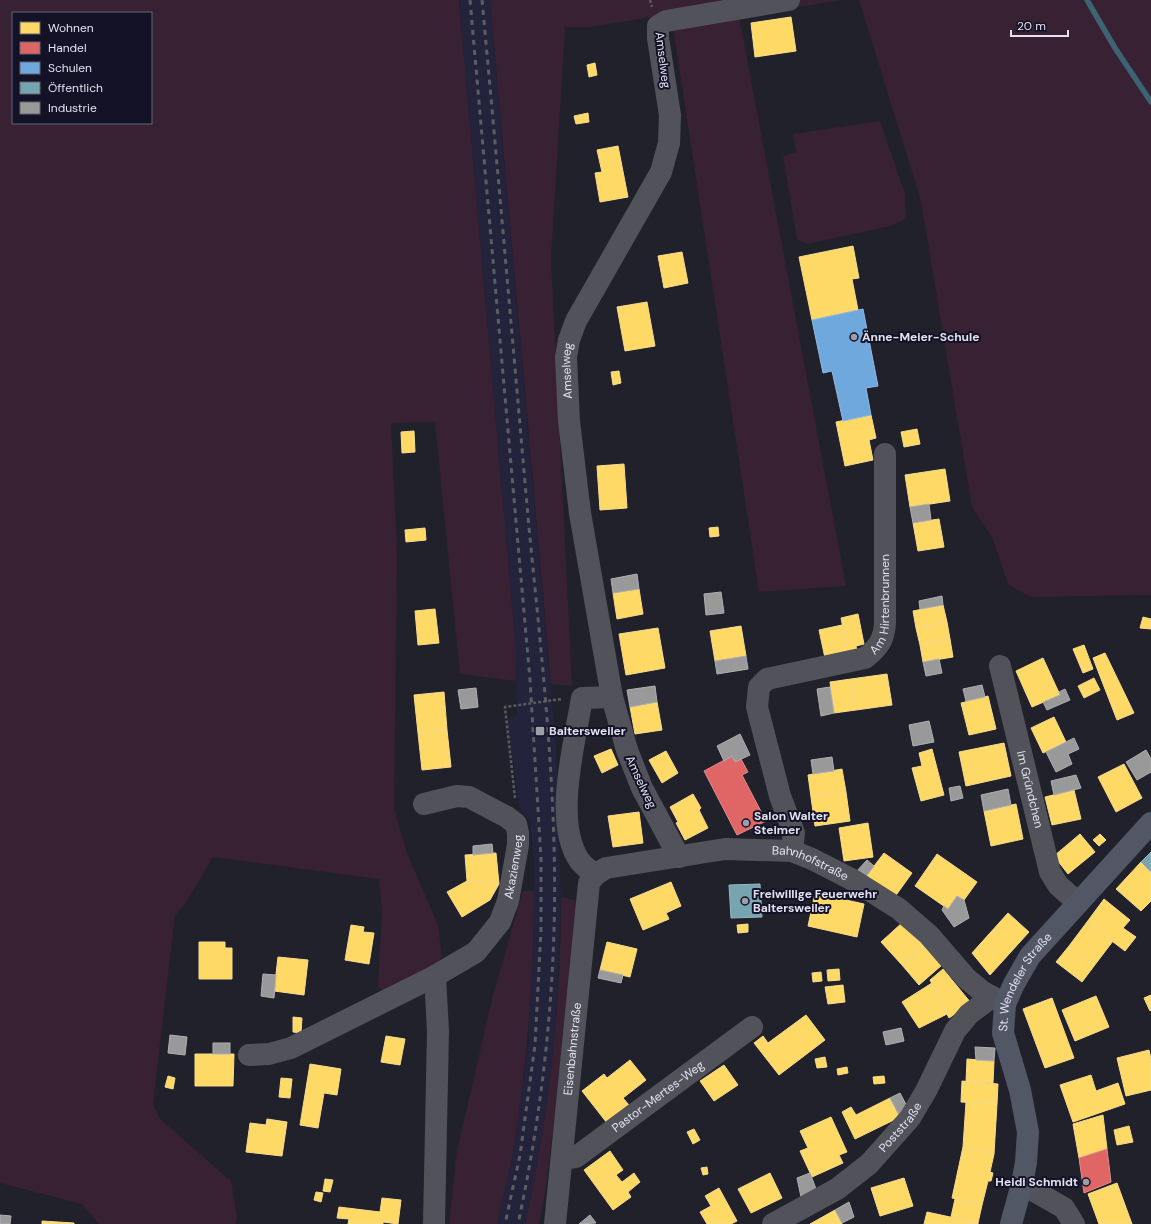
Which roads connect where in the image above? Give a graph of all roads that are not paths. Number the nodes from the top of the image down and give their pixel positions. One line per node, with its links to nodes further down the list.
1 (789, 0): 4 (street, Amselweg)
2 (885, 454): 7 (street, Am Hirtenbrunnen)
3 (1000, 666): 10 (street, Im Gründchen)
4 (612, 697): 8 (street, Amselweg); 9 (street)
5 (424, 804): 11 (street, Akazienweg)
6 (1151, 823): 10 (main road, St. Wendeler Straße)
7 (792, 851): 8 (street, Bahnhofstraße); 12 (street, Bahnhofstraße)
8 (679, 857): 9 (street, Bahnhofstraße)
9 (595, 874): 15 (street, Eisenbahnstraße)
10 (1078, 903): 12 (main road, St. Wendeler Straße)
11 (435, 976): 14 (street, Akazienweg); 17 (street)
12 (998, 1000): 16 (main road, St. Wendeler Straße); 19 (street, Poststraße)
13 (752, 1027): 15 (street, Pastor-Mertes-Weg)
14 (249, 1055)
15 (562, 1159): 18 (street, Eisenbahnstraße)
16 (1022, 1184): 20 (main road, St. Wendeler Straße); 21 (street)
17 (434, 1224)
18 (555, 1224)
19 (773, 1224)
20 (1011, 1224)
21 (1074, 1224)

